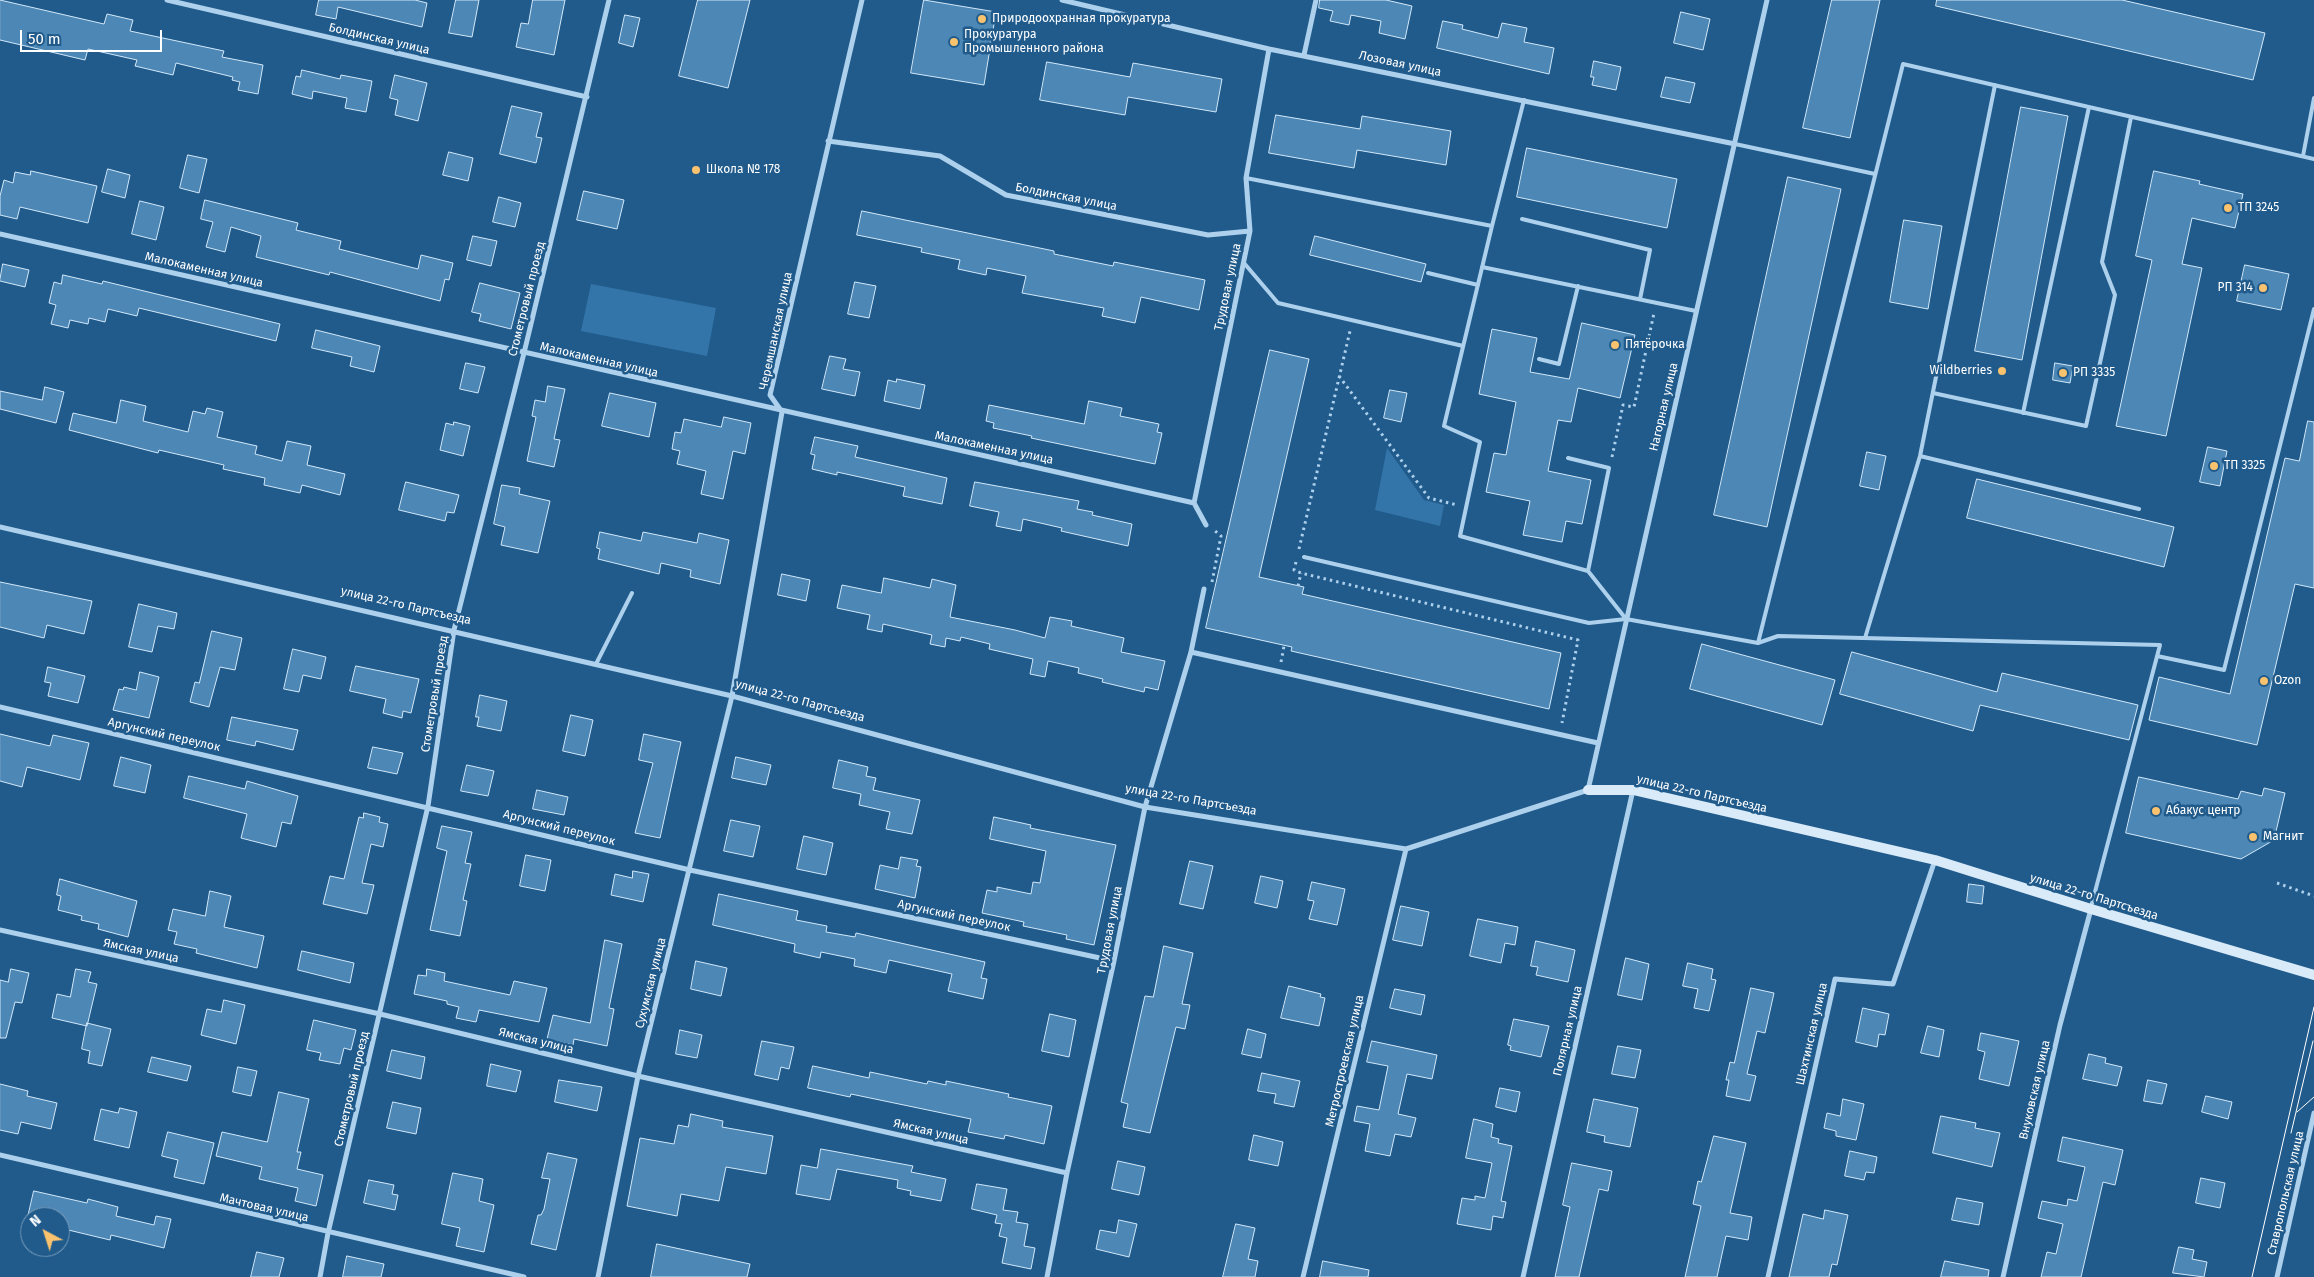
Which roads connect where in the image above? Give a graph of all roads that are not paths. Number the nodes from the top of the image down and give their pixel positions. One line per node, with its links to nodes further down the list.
1 (167, 0): 10 (street, Болдинская улица)
2 (609, 0): 10 (street, Стометровый проезд)
3 (862, 0): 15 (street, Черемшанская улица)
4 (1062, 0): 7 (street, Лозовая улица)
5 (1316, 0): 8 (street)
6 (1767, 0): 16 (street, Нагорная улица)
7 (1269, 48): 8 (street, Лозовая улица); 20 (street, Трудовая улица)
8 (1304, 55): 12 (street, Лозовая улица)
9 (1995, 86): 13 (lane); 19 (lane); 36 (lane)
10 (587, 97): 34 (street, Стометровый проезд)
11 (2314, 98): 17 (lane)
12 (1524, 100): 16 (street, Лозовая улица); 22 (lane)
13 (2089, 107): 14 (lane); 38 (lane)
14 (2131, 117): 17 (lane); 38 (lane)
15 (828, 141): 23 (street, Болдинская улица); 37 (street, Черемшанская улица)
16 (1735, 144): 19 (lane); 32 (street, Нагорная улица)
17 (2303, 156): 18 (lane)
18 (2314, 159)
19 (1876, 174): 52 (lane)
20 (1246, 178): 22 (lane); 23 (street, Трудовая улица)
21 (1522, 219): 30 (lane)
22 (1492, 226): 26 (lane)
23 (1250, 231): 25 (street, Трудовая улица)
24 (0, 234): 34 (street, Малокаменная улица)
25 (1243, 263): 33 (lane); 41 (street, Трудовая улица)
26 (1482, 267): 28 (lane); 29 (lane)
27 (1428, 273): 28 (lane)
28 (1478, 285): 33 (lane)
29 (1578, 286): 30 (lane); 35 (lane)
30 (1640, 300): 32 (lane)
31 (2314, 309): 54 (lane)
32 (1696, 311): 49 (street, Нагорная улица)
33 (1463, 346): 46 (lane)
34 (524, 353): 37 (street, Малокаменная улица); 50 (street, Стометровый проезд)
35 (1539, 359)
36 (1932, 393): 38 (lane); 39 (lane)
37 (782, 412): 41 (street, Малокаменная улица); 56 (street)
38 (2023, 413)
39 (1920, 456): 42 (lane); 51 (lane)
40 (1568, 458): 46 (lane)
41 (1194, 503): 43 (street)
42 (2139, 509)
43 (1206, 525)
44 (0, 527): 50 (street, улица 22-го Партсъезда)
45 (1304, 557): 49 (lane)
46 (1588, 571): 49 (lane)
47 (1204, 589): 53 (street, Трудовая улица)
48 (632, 593): 55 (lane)
49 (1626, 619): 52 (lane); 58 (street, Нагорная улица)
50 (454, 630): 55 (street, улица 22-го Партсъезда); 61 (street, Стометровый проезд)
51 (1865, 638): 52 (lane); 54 (lane)
52 (1758, 643)
53 (1191, 652): 58 (street); 62 (street, Трудовая улица)
54 (2157, 656): 66 (lane)
55 (596, 664): 56 (street, улица 22-го Партсъезда)
56 (732, 696): 62 (street, улица 22-го Партсъезда); 65 (street, Сухумская улица)
57 (0, 706): 61 (street, Аргунский переулок)
58 (1598, 743): 59 (street, Нагорная улица)
59 (1588, 790): 60 (street, улица 22-го Партсъезда); 63 (street, улица 22-го Партсъезда)
60 (1633, 790): 64 (street, улица 22-го Партсъезда); 81 (street, Полярная улица)
61 (428, 806): 65 (street, Аргунский переулок); 70 (street, Стометровый проезд)
62 (1145, 807): 63 (street, улица 22-го Партсъезда); 68 (street, Трудовая улица)
63 (1406, 849): 80 (street, Метростроевская улица)
64 (1935, 860): 66 (street, улица 22-го Партсъезда); 82 (street, Шахтинская улица)
65 (690, 870): 68 (street, Аргунский переулок); 71 (street, Сухумская улица)
66 (2091, 909): 69 (street, улица 22-го Партсъезда); 83 (street, Внуковская улица)
67 (0, 930): 70 (street, Ямская улица)
68 (1114, 961): 74 (street, Трудовая улица)
69 (2314, 975)
70 (380, 1014): 71 (street, Ямская улица); 75 (street, Стометровый проезд)
71 (638, 1076): 74 (street, Ямская улица); 78 (street, Сухумская улица)
72 (2314, 1113): 84 (street, Ставропольская улица)
73 (0, 1155): 75 (street, Мачтовая улица)
74 (1067, 1173): 79 (street, Трудовая улица)
75 (328, 1233): 76 (street, Стометровый проезд); 77 (street, Мачтовая улица)
76 (320, 1277)
77 (524, 1277)
78 (598, 1277)
79 (1047, 1277)
80 (1303, 1277)
81 (1523, 1277)
82 (1768, 1277)
83 (2003, 1277)
84 (2277, 1277)

